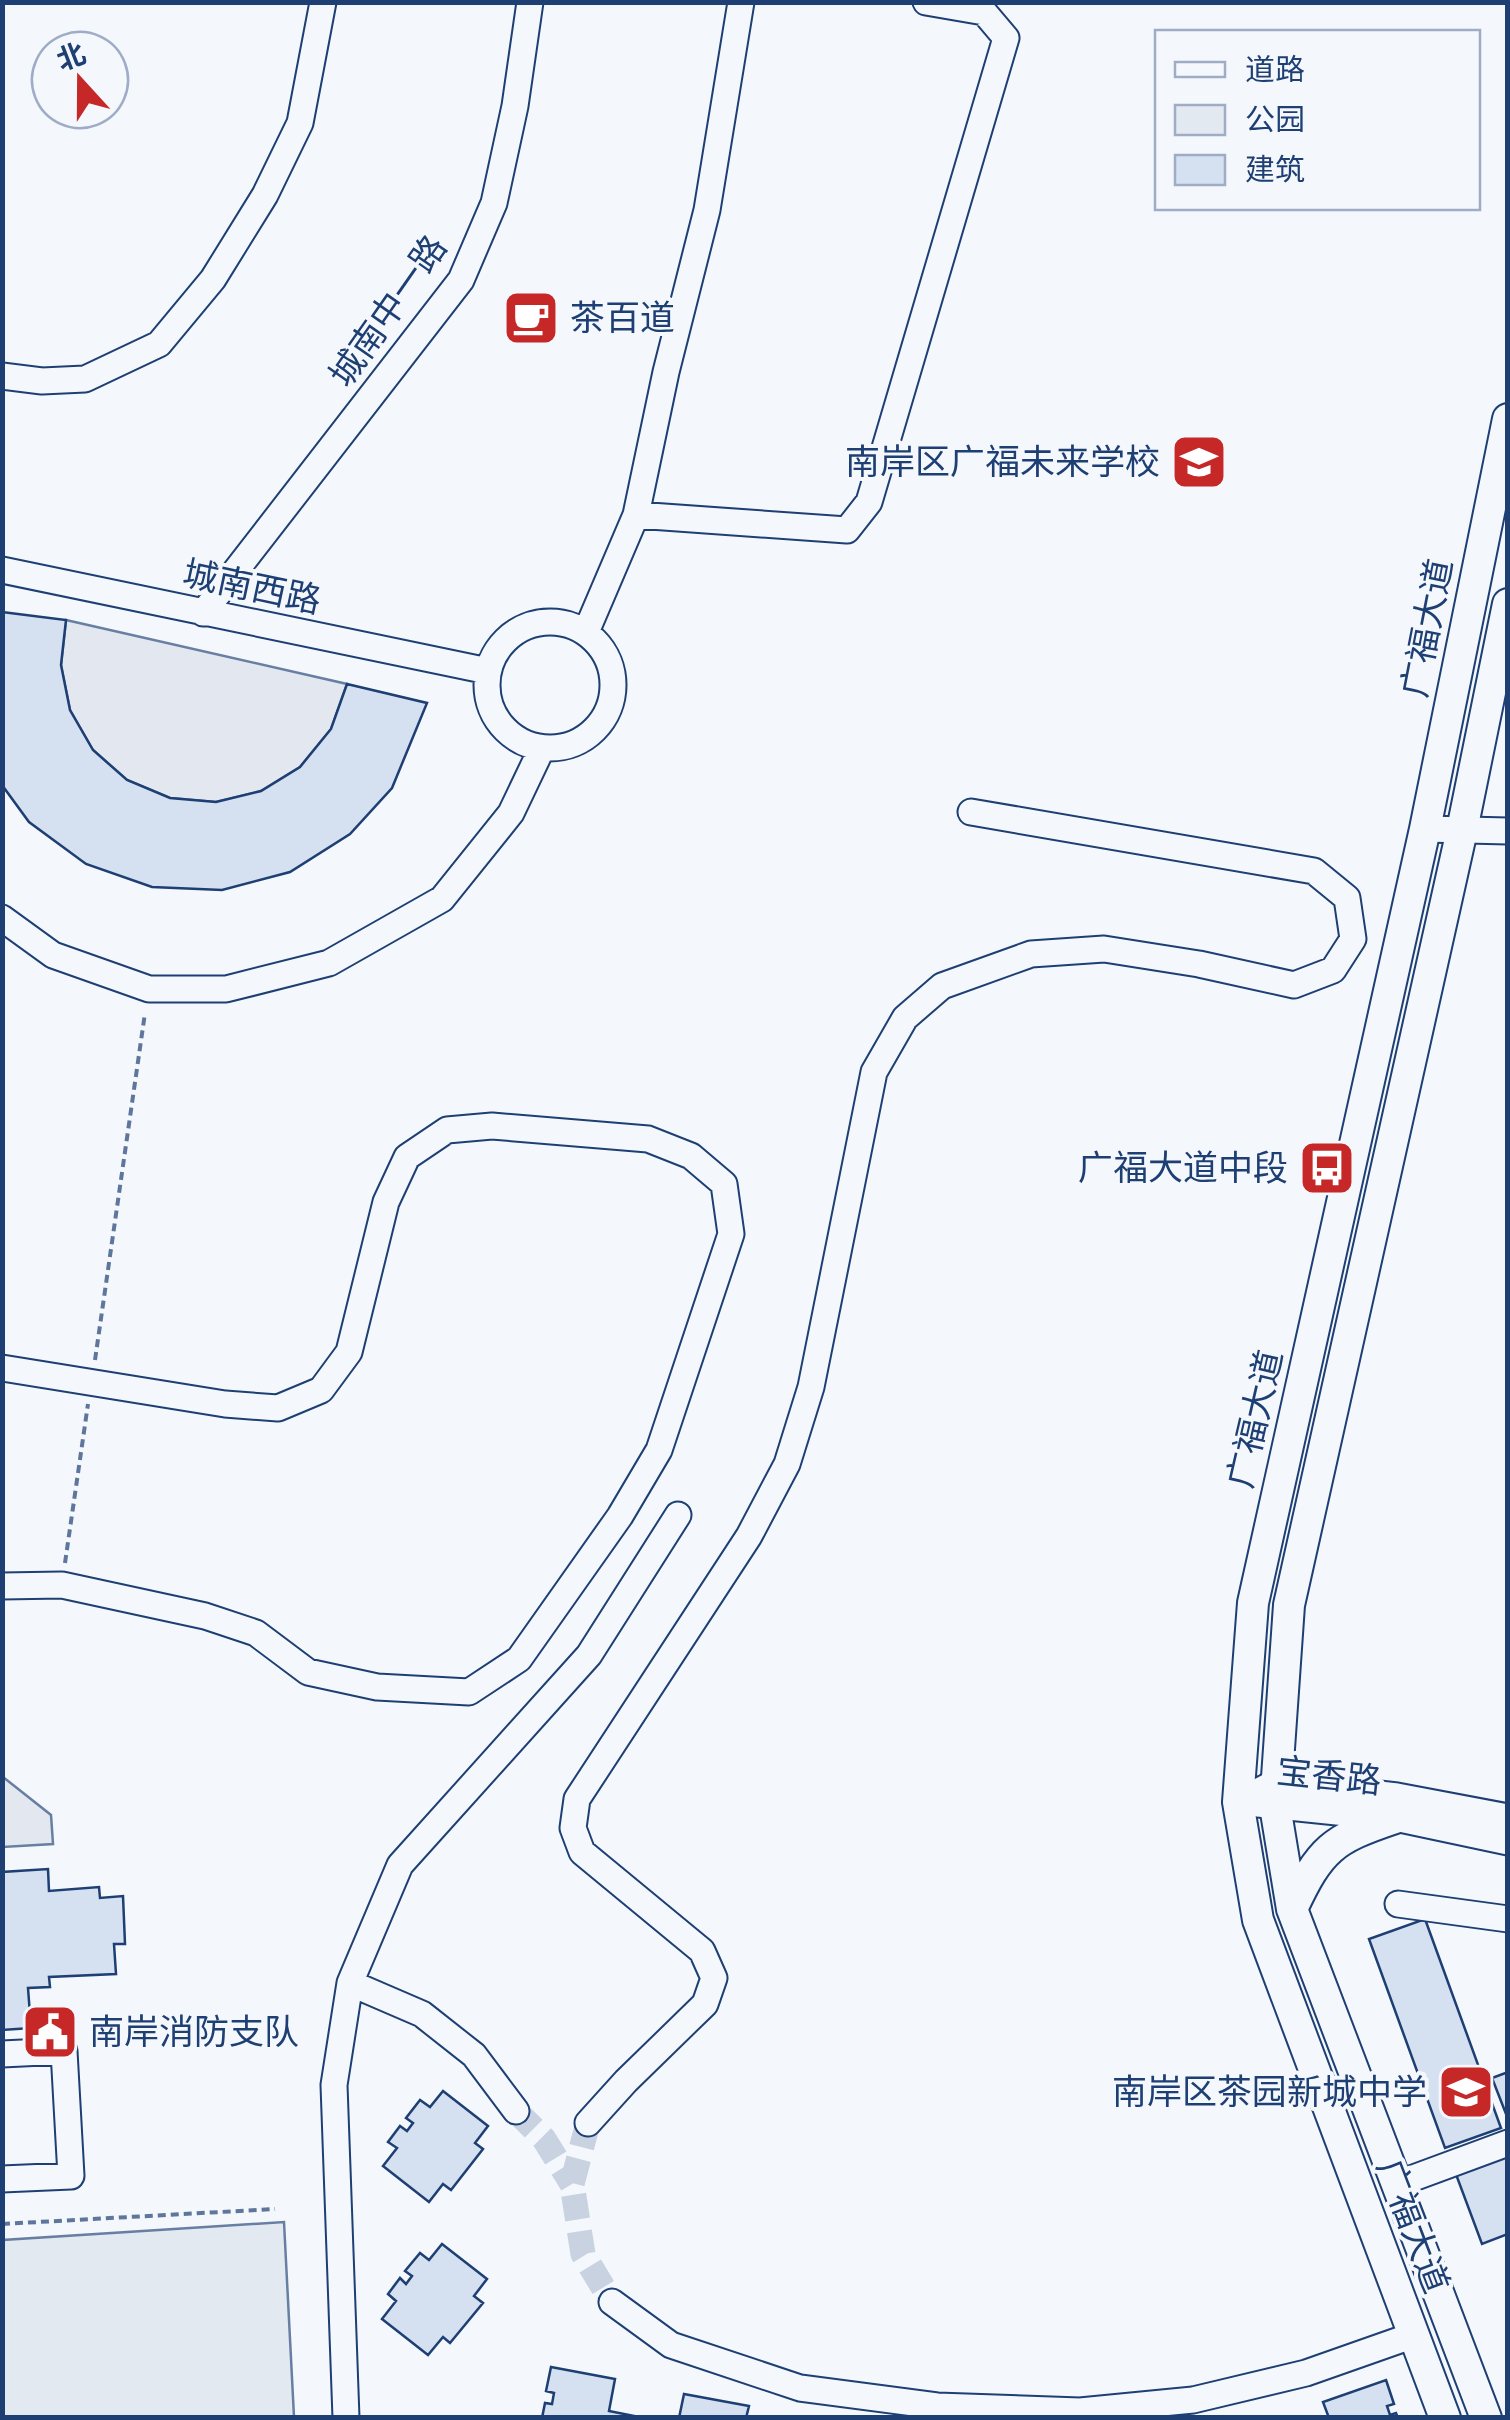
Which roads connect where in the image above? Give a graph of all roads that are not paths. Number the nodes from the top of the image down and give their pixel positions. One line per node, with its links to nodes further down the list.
1 (323, 2): 5 (street)
2 (530, 2): 10 (street, 城南中一路)
3 (741, 2): 7 (street)
4 (926, 2): 7 (street)
5 (2, 376)
6 (1508, 419): 15 (main road, 广福大道)
7 (636, 516): 11 (street)
8 (2, 570): 10 (street, 城南西路)
9 (1508, 604): 16 (main road, 广福大道)
10 (203, 613): 12 (street, 城南西路)
11 (586, 632): 12 (street); 13 (street)
12 (488, 672): 13 (street)
13 (542, 748): 18 (street)
14 (971, 812): 33 (street)
15 (1425, 829): 16 (street); 23 (main road, 广福大道)
16 (1462, 830): 17 (street); 22 (main road, 广福大道)
17 (1508, 830)
18 (2, 918)
19 (2, 1368): 21 (street)
20 (678, 1515): 30 (street)
21 (2, 1586)
22 (1276, 1794): 23 (street, 宝香路); 24 (street, 宝香路); 25 (street, 宝香路); 28 (main road, 广福大道)
23 (1238, 1802): 38 (main road, 广福大道)
24 (1395, 1818): 26 (street, 宝香路); 28 (main road)
25 (1508, 1818)
26 (1508, 1842)
27 (1398, 1904): 29 (street)
28 (1292, 1909): 36 (main road, 广福大道)
29 (1508, 1919)
30 (350, 1983): 32 (street); 39 (street)
31 (2, 2054): 35 (street)
32 (516, 2111)
33 (588, 2123)
34 (1508, 2143): 36 (street)
35 (2, 2179)
36 (1397, 2184): 41 (main road, 广福大道)
37 (612, 2302): 38 (street)
38 (1414, 2335): 40 (main road, 广福大道)
39 (346, 2418)
40 (1445, 2418)
41 (1486, 2418)

